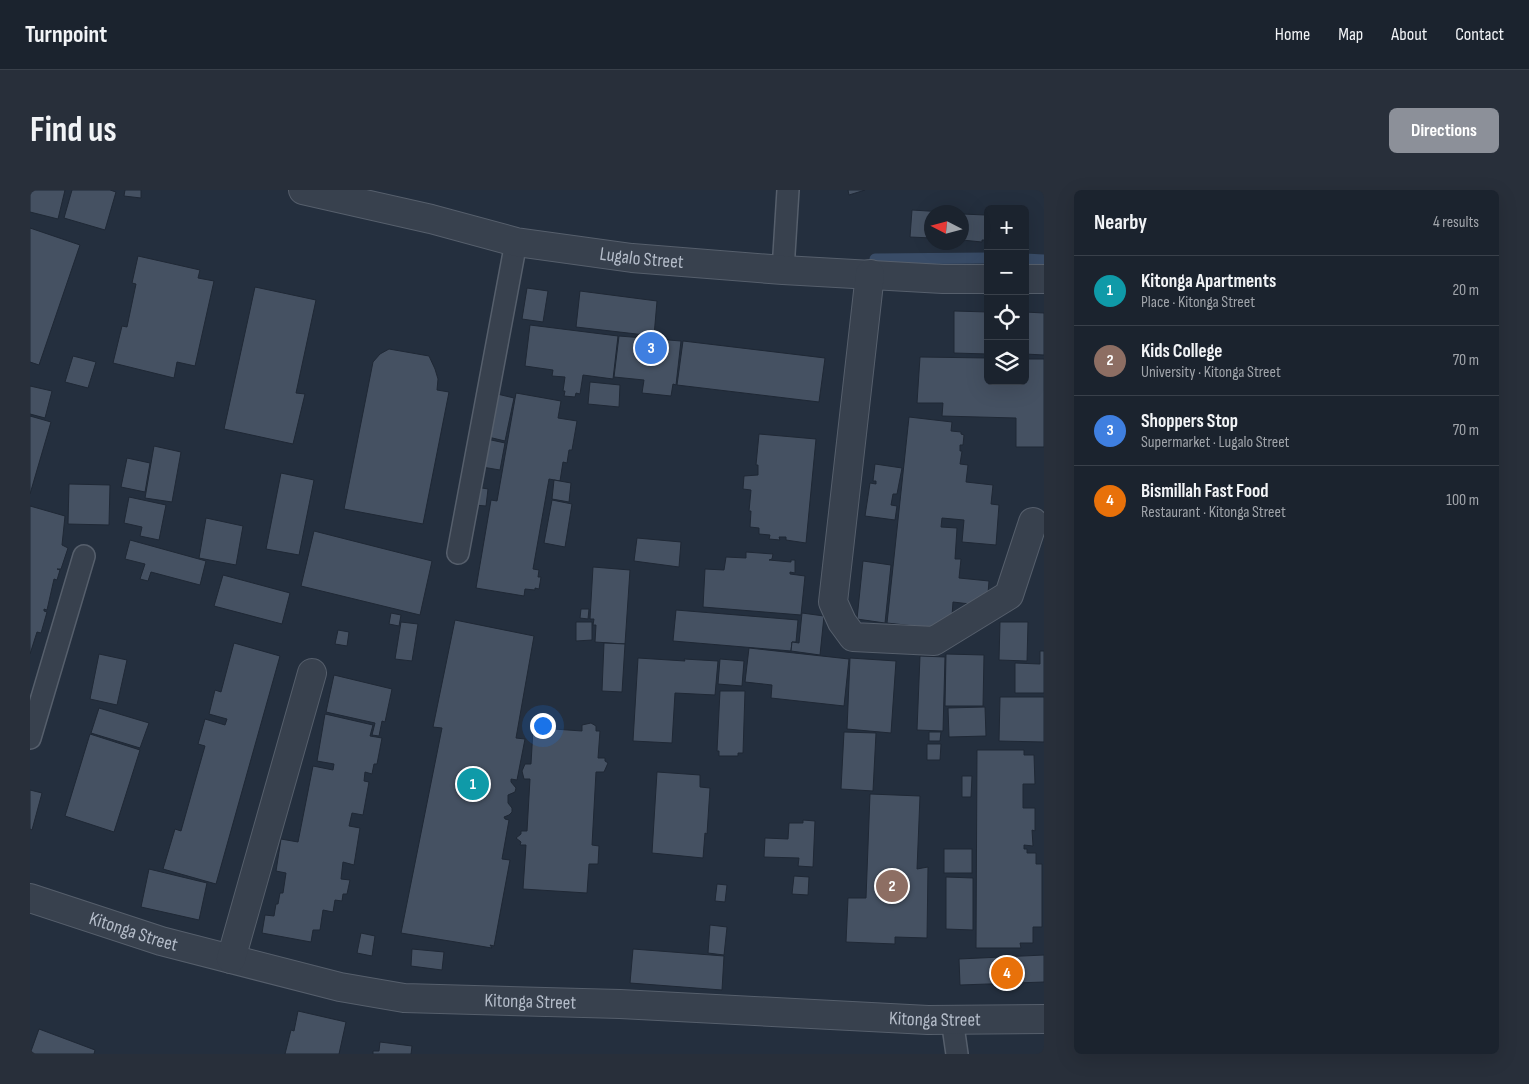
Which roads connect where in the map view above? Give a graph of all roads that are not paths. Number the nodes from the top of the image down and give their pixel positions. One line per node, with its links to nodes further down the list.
1 (303, 190): 3 (street, Lugalo Street)
2 (788, 190): 5 (lane)
3 (332, 193): 4 (street, Lugalo Street)
4 (516, 242): 5 (street, Lugalo Street); 11 (lane)
5 (783, 270): 6 (street, Lugalo Street)
6 (870, 274): 7 (street, Lugalo Street); 10 (street)
7 (984, 279)
8 (1029, 279): 9 (street)
9 (1044, 280)
10 (1033, 522)
11 (458, 553)
12 (84, 556): 14 (lane)
13 (312, 673): 16 (street)
14 (30, 738)
15 (30, 898): 16 (street, Kitonga Street)
16 (231, 959): 17 (street, Kitonga Street)
17 (952, 1019): 18 (street, Kitonga Street); 19 (lane)
18 (1044, 1019)
19 (957, 1054)

